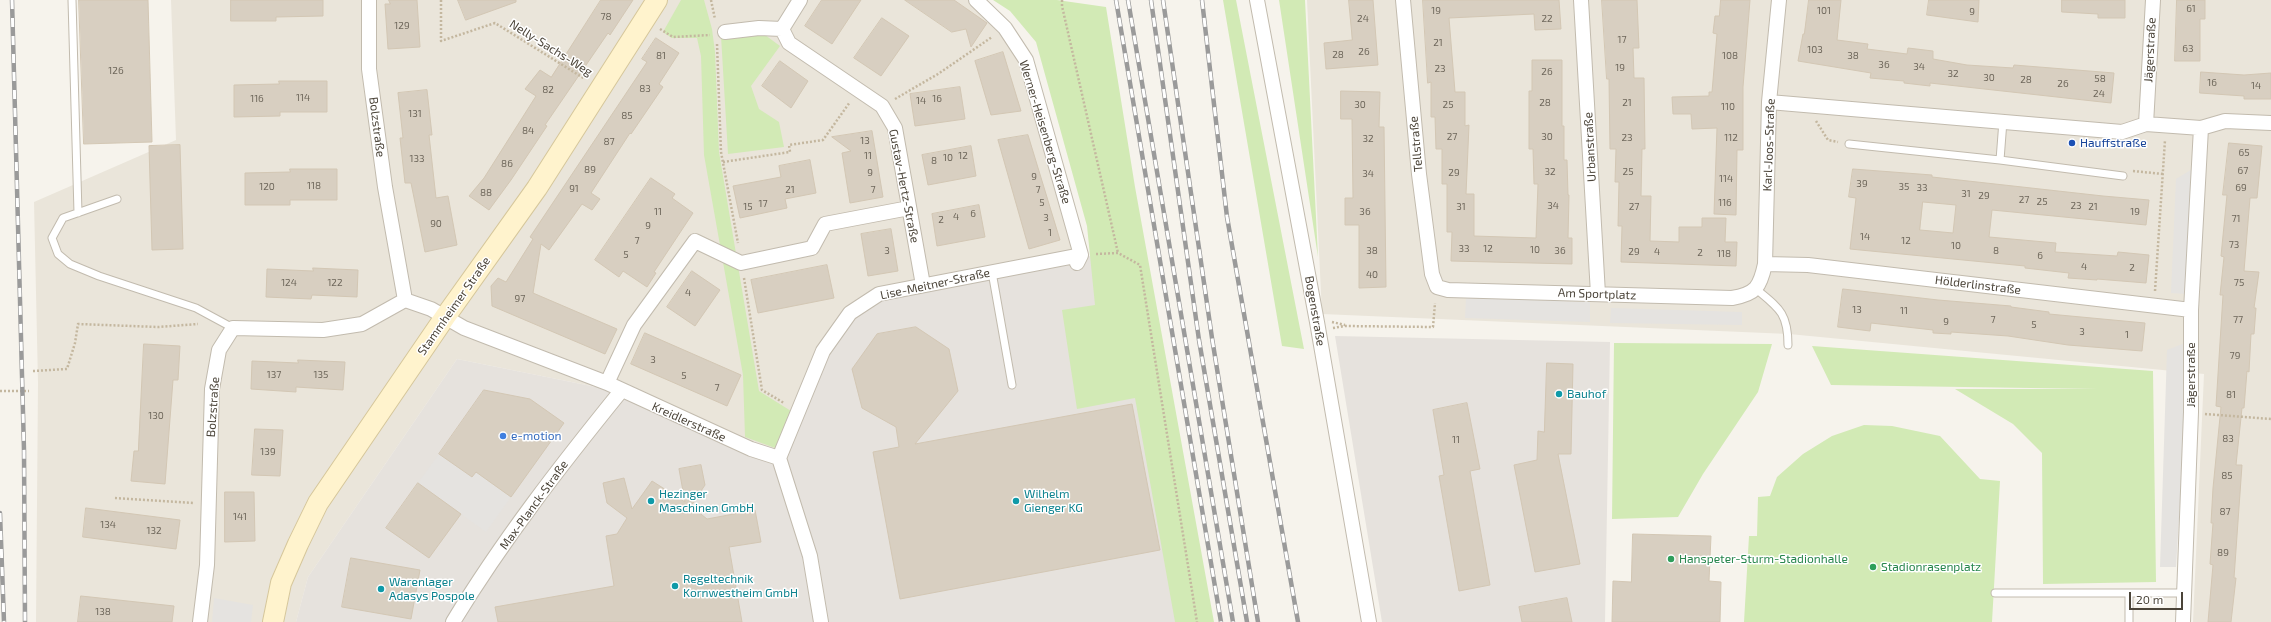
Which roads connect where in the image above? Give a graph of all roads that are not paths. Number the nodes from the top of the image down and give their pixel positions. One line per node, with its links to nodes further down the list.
1 (72, 0): 23 (lane)
2 (369, 0): 31 (street, Bolzstraße)
3 (657, 0): 33 (main road, Stammheimer Straße)
4 (800, 0): 11 (street)
5 (976, 0): 24 (street, Werner-Heisenberg-Straße)
6 (1257, 0): 47 (street, Bogenstraße)
7 (1403, 0): 28 (street, Tellstraße)
8 (1581, 0): 30 (street, Urbanstraße)
9 (1779, 0): 13 (street, Karl-Joos-Straße)
10 (2152, 0): 16 (street, Jägerstraße)
11 (782, 29): 12 (street); 22 (street, Gustav-Hertz-Straße)
12 (721, 33)
13 (1769, 102): 14 (street); 25 (street, Karl-Joos-Straße)
14 (2003, 121): 16 (street); 19 (lane)
15 (2271, 123): 17 (street)
16 (2146, 124): 17 (street)
17 (2201, 128): 32 (street, Jägerstraße)
18 (1849, 144): 19 (lane)
19 (2000, 160): 20 (lane)
20 (2123, 176)
21 (117, 198): 23 (lane)
22 (909, 208): 27 (street, Gustav-Hertz-Straße); 36 (street)
23 (78, 213): 34 (lane)
24 (1079, 259): 26 (street, Lise-Meitner-Straße)
25 (1765, 264): 29 (street, Karl-Joos-Straße); 32 (street, Hölderlinstraße)
26 (992, 272): 27 (street, Lise-Meitner-Straße); 37 (lane)
27 (922, 285): 39 (street, Lise-Meitner-Straße)
28 (1437, 287): 30 (street, Am Sportplatz)
29 (1756, 289): 30 (street, Am Sportplatz); 35 (lane)
30 (1598, 294)
31 (405, 300): 33 (street); 34 (street)
32 (2191, 310): 41 (street, Jägerstraße)
33 (445, 317): 36 (street, Kreidlerstraße); 44 (main road, Stammheimer Straße)
34 (228, 325): 43 (street, Bolzstraße)
35 (1788, 345)
36 (607, 383): 38 (street, Kreidlerstraße)
37 (1012, 385)
38 (621, 391): 39 (street, Kreidlerstraße); 45 (street, Max-Planck-Straße)
39 (779, 458): 46 (street)
40 (1995, 593): 42 (lane)
41 (2185, 593): 42 (lane); 49 (street, Jägerstraße)
42 (2129, 594): 48 (lane)
43 (200, 622)
44 (272, 622)
45 (453, 622)
46 (821, 622)
47 (1369, 622)
48 (2129, 622)
49 (2183, 622)

